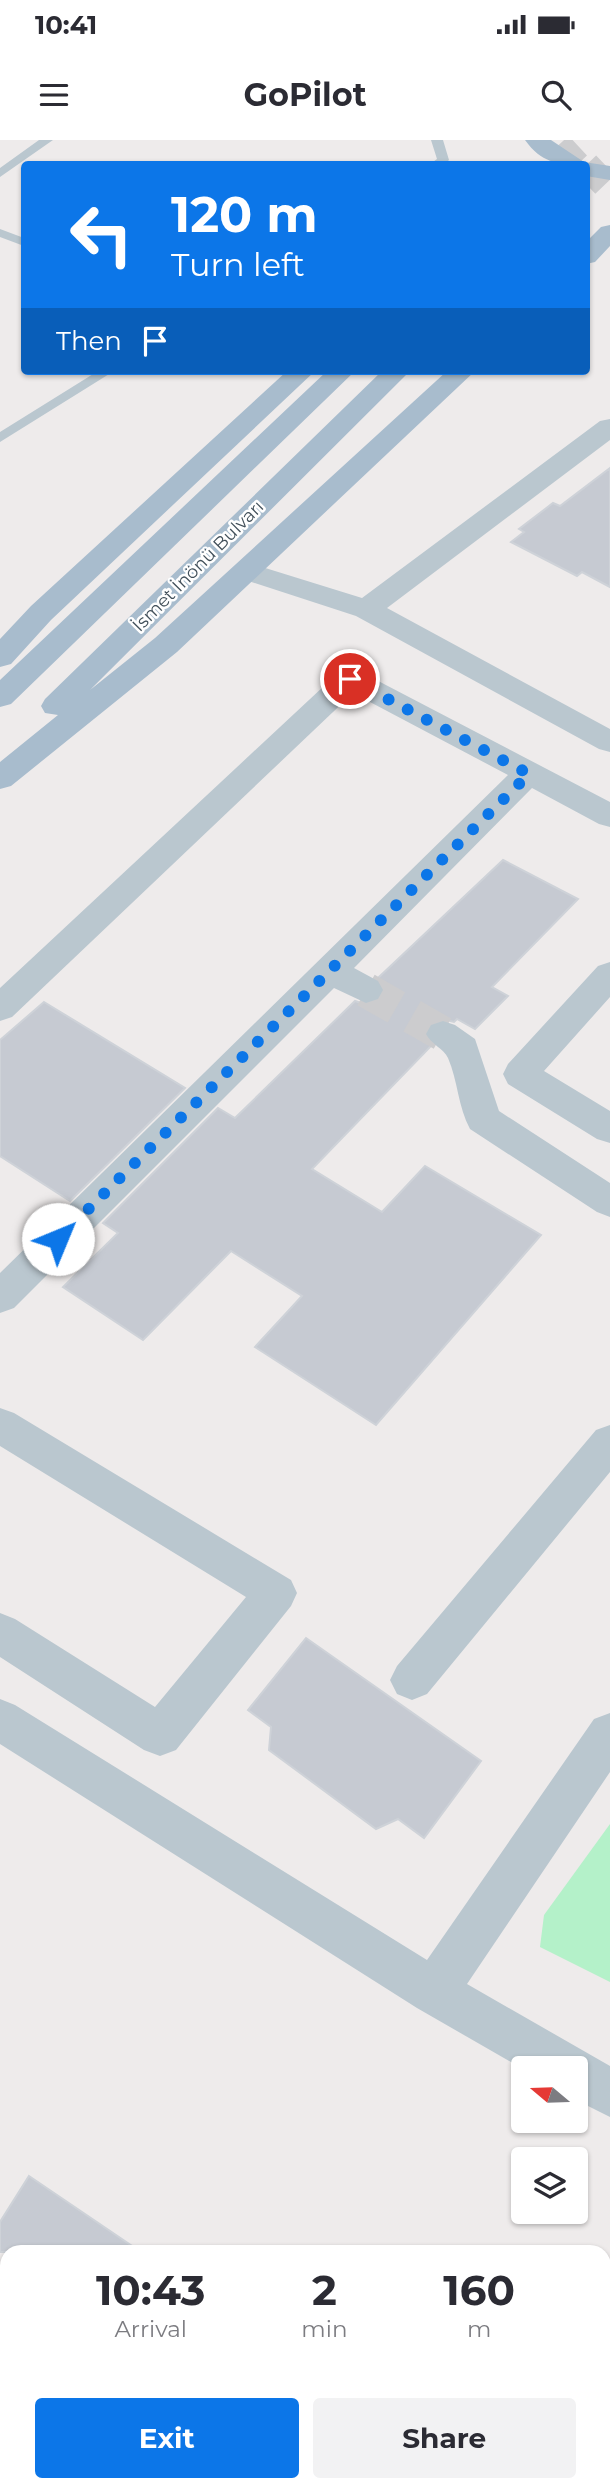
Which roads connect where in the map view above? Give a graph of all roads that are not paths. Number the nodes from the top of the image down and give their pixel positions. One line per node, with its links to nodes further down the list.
1 (47, 140): 7 (lane)
2 (437, 140): 4 (lane)
3 (533, 147): 5 (main road)
4 (441, 161)
5 (567, 161)
6 (590, 170): 8 (main road)
7 (0, 173)
8 (610, 173)
9 (610, 232): 12 (main road)
10 (0, 233): 11 (lane)
11 (21, 241)
12 (590, 253)
13 (101, 375): 19 (lane)
14 (298, 375): 22 (main road)
15 (338, 375): 23 (main road, İsmet İnönü Bulvarı)
16 (393, 375): 25 (main road, İsmet İnönü Bulvarı)
17 (458, 375): 20 (main road)
18 (610, 427): 21 (street)
19 (0, 438)
20 (246, 571): 21 (street); 27 (main road)
21 (366, 609): 24 (street)
22 (0, 657)
23 (0, 696)
24 (610, 742)
25 (0, 761)
26 (529, 774): 28 (street); 29 (street); 32 (street)
27 (0, 778)
28 (610, 816)
29 (330, 971): 31 (street); 36 (street)
30 (610, 975): 34 (street)
31 (366, 990)
32 (0, 1008)
33 (443, 1034): 35 (street)
34 (610, 1129)
35 (610, 1202)
36 (0, 1297)
37 (0, 1424): 39 (street)
38 (610, 1443): 40 (street)
39 (0, 1633)
40 (412, 1680)
41 (0, 1720): 43 (street)
42 (610, 1734): 43 (street)
43 (434, 1991): 44 (street)
44 (547, 2056)
45 (588, 2080): 46 (street)
46 (610, 2093)

